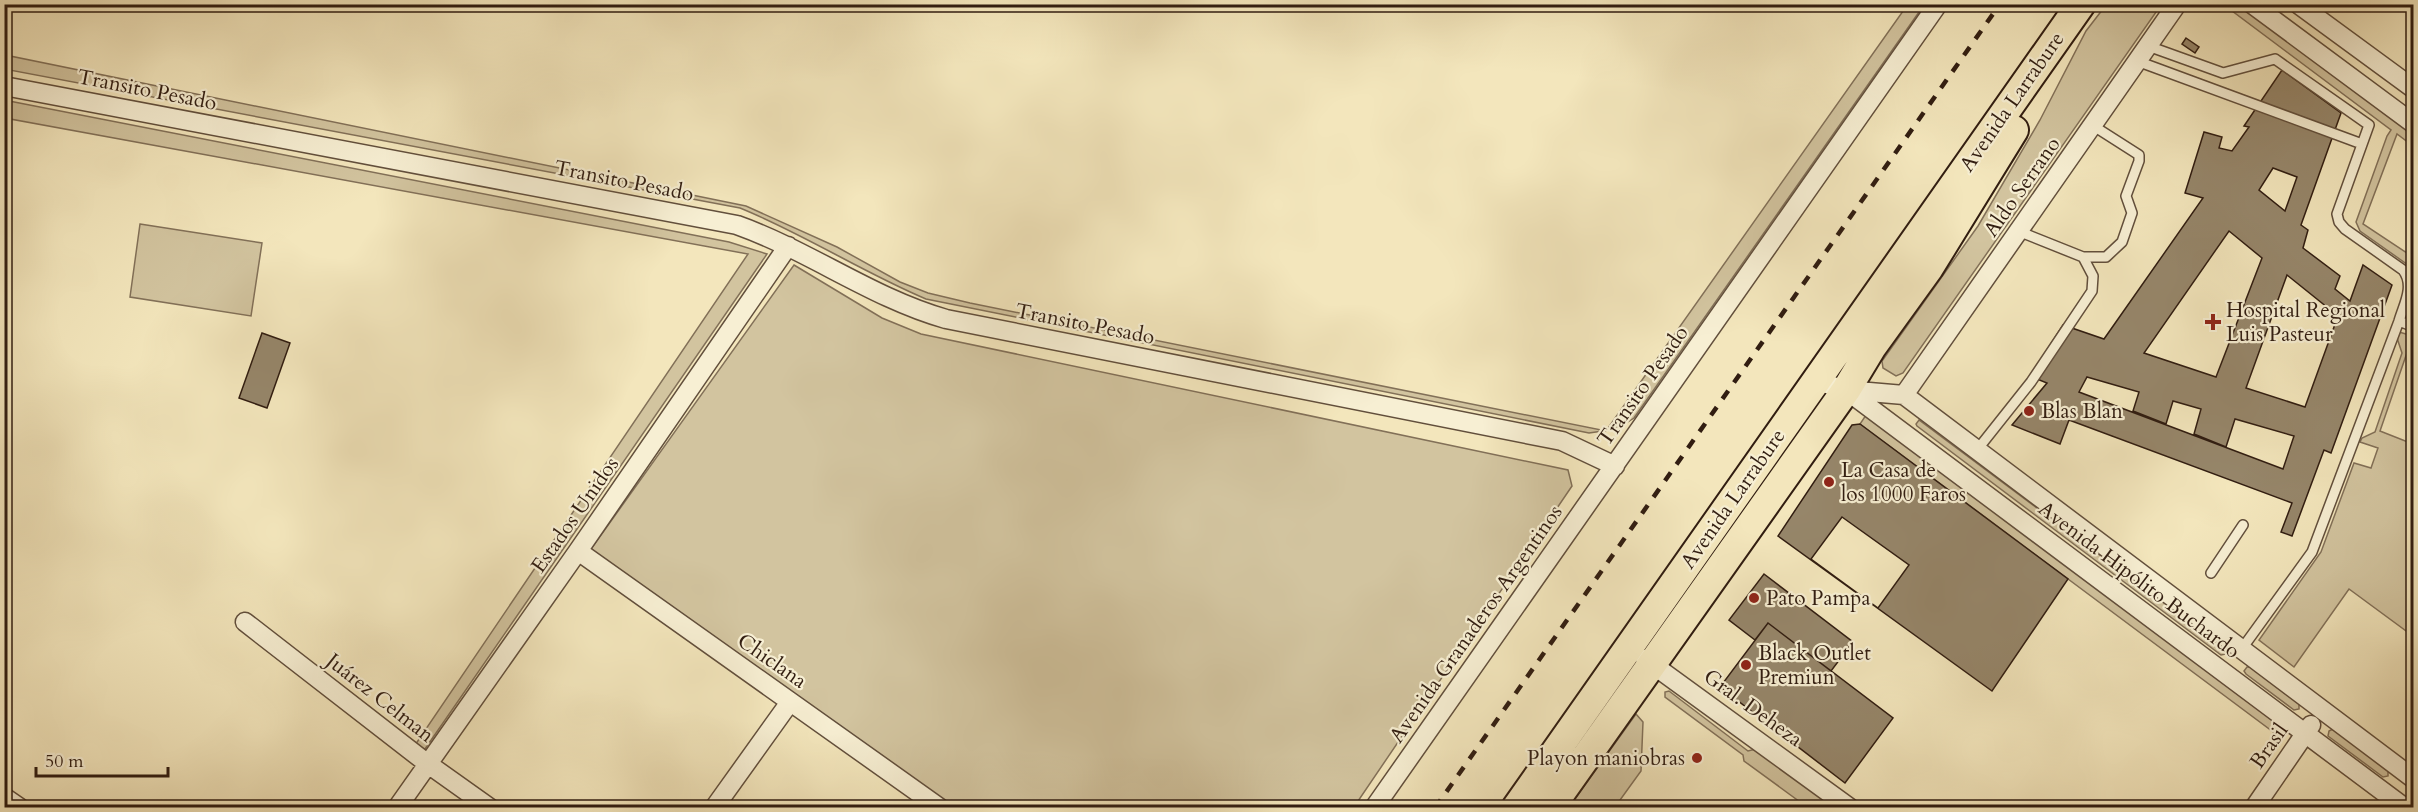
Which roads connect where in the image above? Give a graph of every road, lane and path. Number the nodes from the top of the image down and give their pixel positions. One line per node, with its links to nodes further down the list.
1 (1938, 4): 21 (street, Transito Pesado)
2 (2177, 4): 6 (street, Aldo Serrano)
3 (2252, 4): 9 (street)
4 (2298, 4): 8 (street)
5 (2080, 5): 17 (main road, Avenida Larrabure); 18 (main road, Avenida Larrabure)
6 (2143, 53): 10 (street, Aldo Serrano); 11 (lane); 11 (lane)
7 (4, 86): 13 (street, Transito Pesado)
8 (2414, 89)
9 (2411, 117)
10 (2092, 125): 12 (street, Aldo Serrano); 14 (lane)
11 (2362, 144): 15 (lane)
12 (2018, 231): 14 (lane); 19 (street, Aldo Serrano)
13 (788, 246): 21 (street, Transito Pesado); 23 (street, Estados Unidos)
14 (2083, 257): 20 (lane)
15 (2399, 321): 16 (lane); 27 (lane)
16 (2414, 327)
17 (1817, 381): 18 (street); 26 (main road, Avenida Larrabure)
18 (1846, 390): 19 (street); 28 (main road, Avenida Larrabure); 29 (street, Avenida Hipólito Buchardo)
19 (1904, 395): 20 (street, Avenida Hipólito Buchardo)
20 (1977, 450): 27 (street, Avenida Hipólito Buchardo)
21 (1615, 466): 43 (street, Avenida Granaderos Argentinos)
22 (2243, 525): 24 (lane)
23 (578, 551): 30 (street, Chiclana); 33 (street, Estados Unidos)
24 (2211, 573)
25 (245, 622): 33 (street, Juárez Celman)
26 (1628, 647): 28 (street, Gral. Deheza); 44 (main road, Avenida Larrabure)
27 (2241, 650): 29 (street); 31 (street, Avenida Hipólito Buchardo)
28 (1652, 664): 45 (main road, Avenida Larrabure); 46 (street, Gral. Deheza)
29 (2226, 673): 32 (street, Avenida Hipólito Buchardo)
30 (790, 702): 41 (street); 42 (street, Chiclana)
31 (2321, 711): 32 (street, Brasil); 34 (street, Avenida Hipólito Buchardo)
32 (2305, 733): 37 (street, Avenida Hipólito Buchardo); 47 (street, Brasil)
33 (428, 764): 39 (street, Estados Unidos); 40 (street, Juárez Celman)
34 (2414, 779)
35 (2414, 785): 37 (street)
36 (4, 797): 38 (street)
37 (2401, 806)
38 (20, 807)
39 (397, 807)
40 (489, 807)
41 (714, 807)
42 (940, 807)
43 (1374, 807)
44 (1516, 807)
45 (1550, 807)
46 (1850, 807)
47 (2254, 807)

